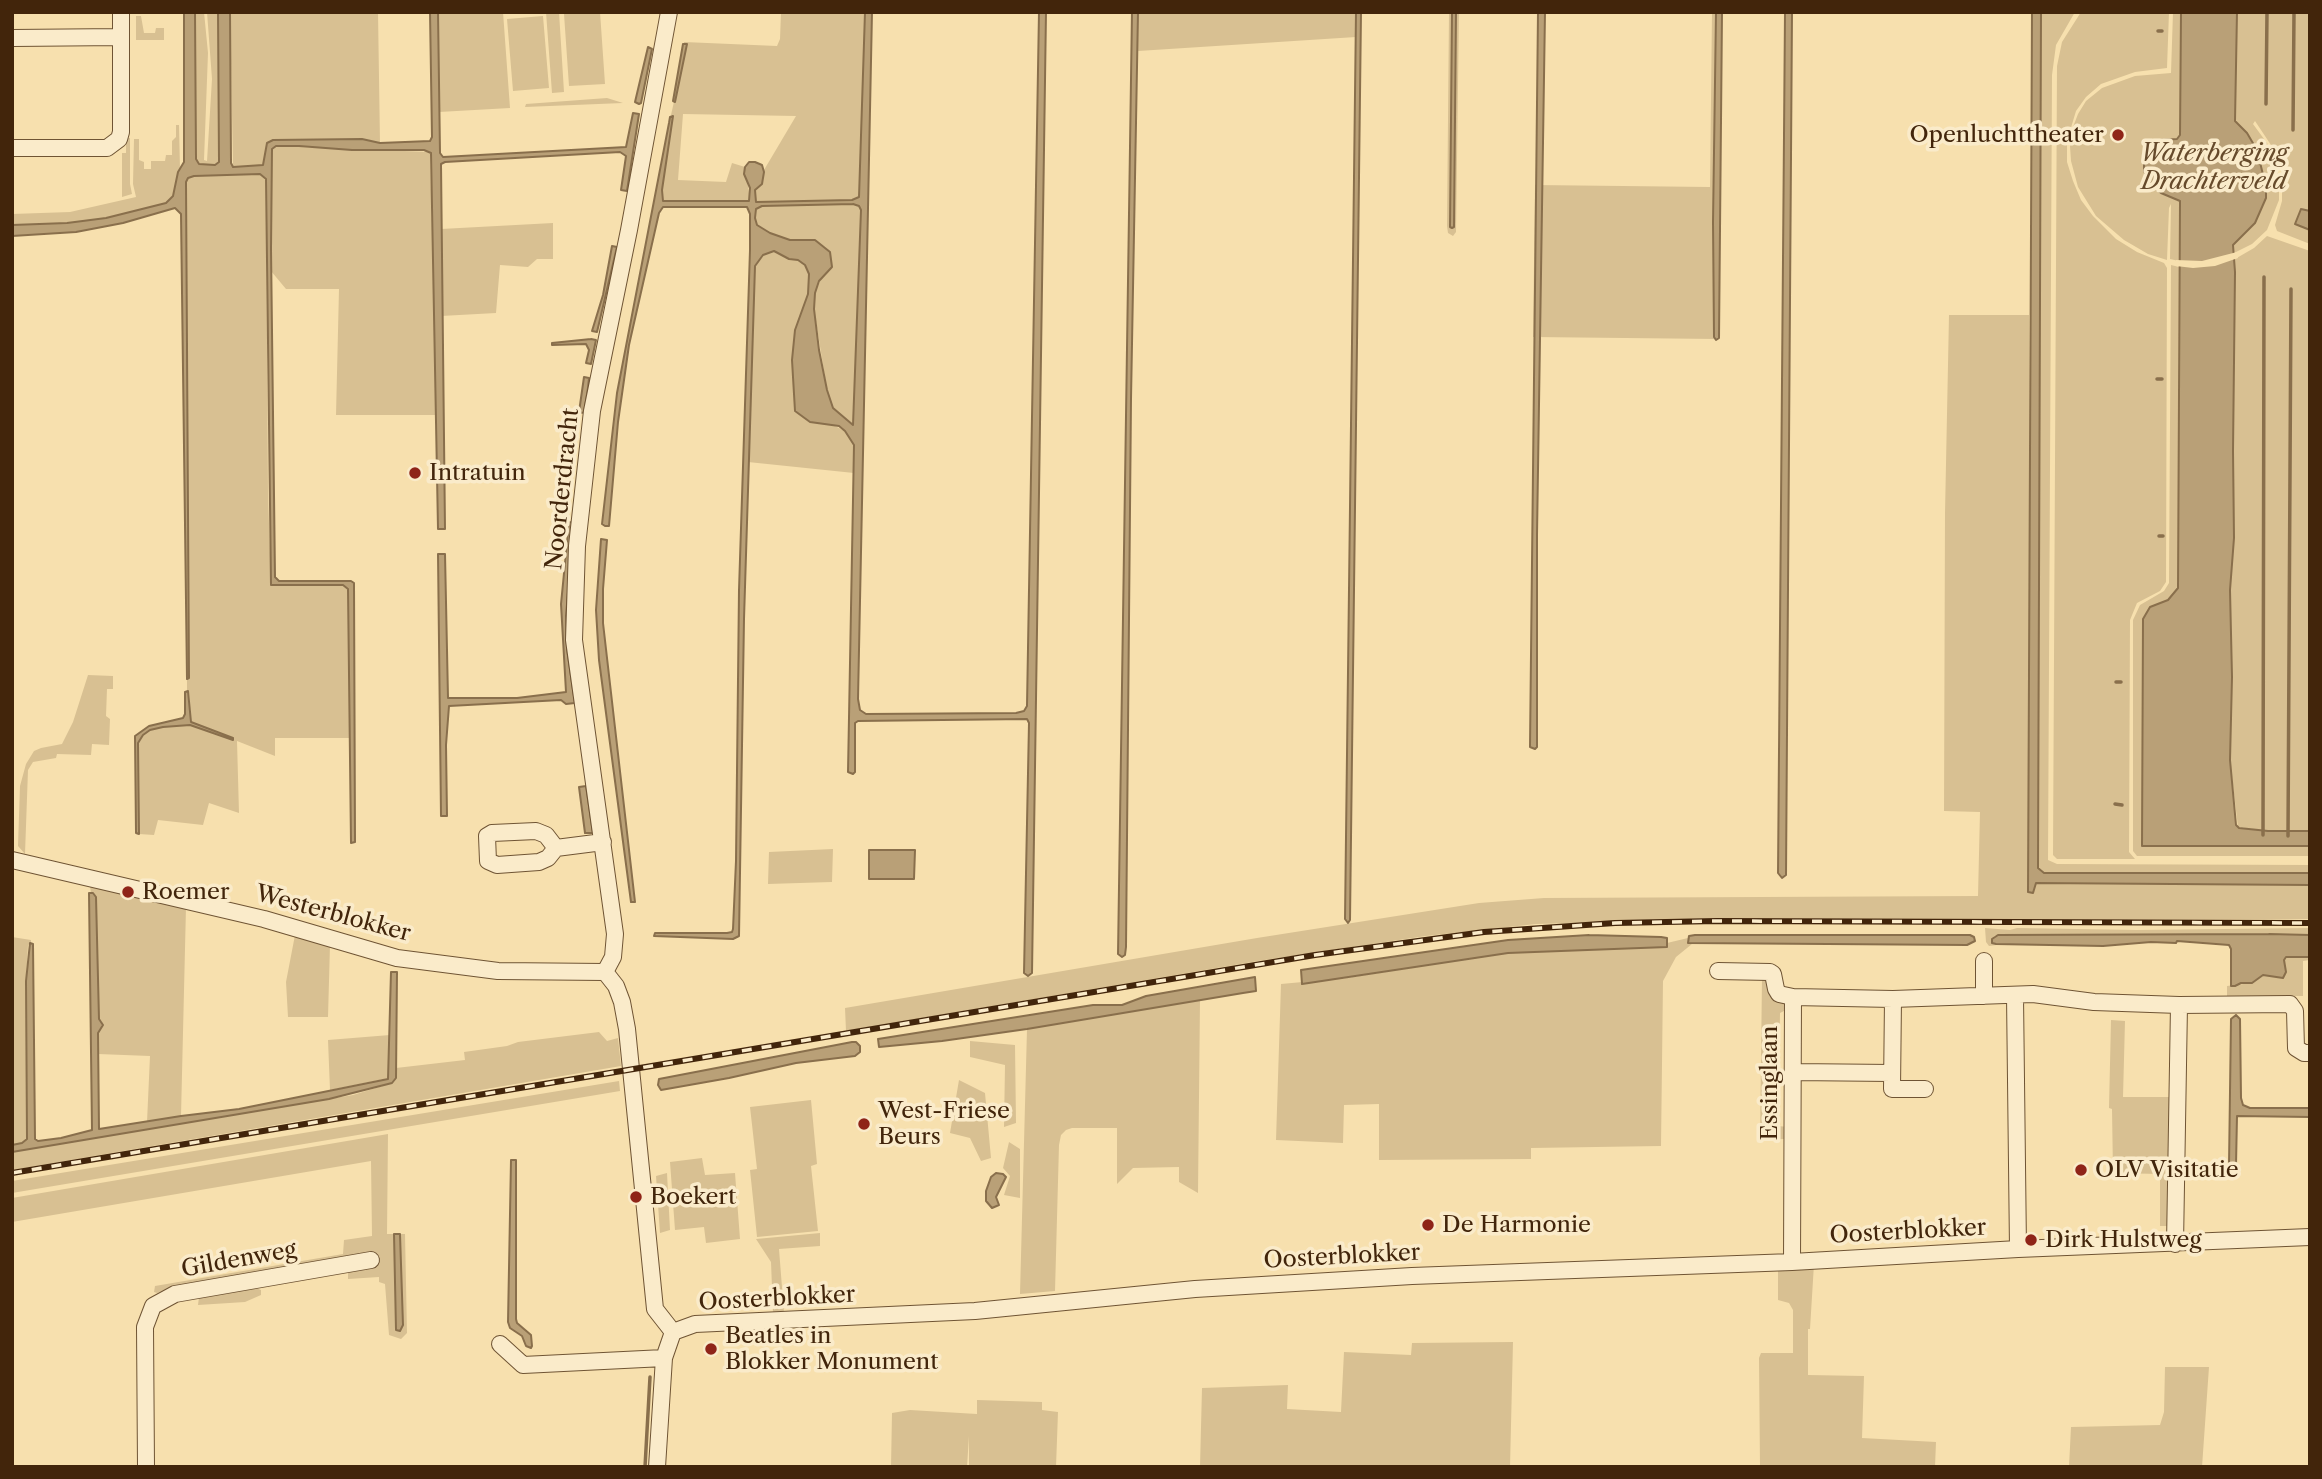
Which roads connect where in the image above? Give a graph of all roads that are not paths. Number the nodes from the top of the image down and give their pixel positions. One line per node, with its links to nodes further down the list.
1 (121, 12): 3 (street)
2 (669, 12): 6 (street, Noorderdracht)
3 (121, 37): 4 (street); 5 (street)
4 (12, 38)
5 (12, 148)
6 (603, 842): 7 (street); 11 (street, Noorderdracht)
7 (556, 848)
8 (12, 860): 11 (street, Westerblokker)
9 (1984, 961): 12 (street)
10 (1718, 971): 14 (street, Essinglaan)
11 (605, 972): 26 (street)
12 (1984, 996): 13 (street); 15 (street)
13 (2015, 996): 16 (street); 23 (street)
14 (1793, 997): 15 (street); 18 (street, Essinglaan)
15 (1893, 999): 19 (street)
16 (2179, 1005): 17 (street); 22 (street)
17 (2310, 1053)
18 (1793, 1072): 19 (street); 25 (street, Essinglaan)
19 (1892, 1073): 20 (street)
20 (1925, 1089)
21 (2310, 1237): 22 (street, Oosterblokker)
22 (2175, 1244): 23 (street, Oosterblokker)
23 (2018, 1249): 25 (street, Oosterblokker)
24 (371, 1260): 29 (street, Gildenweg)
25 (1793, 1262): 26 (street, Oosterblokker)
26 (673, 1332): 28 (street)
27 (500, 1344): 28 (street)
28 (664, 1358): 30 (street)
29 (146, 1467)
30 (657, 1467)

